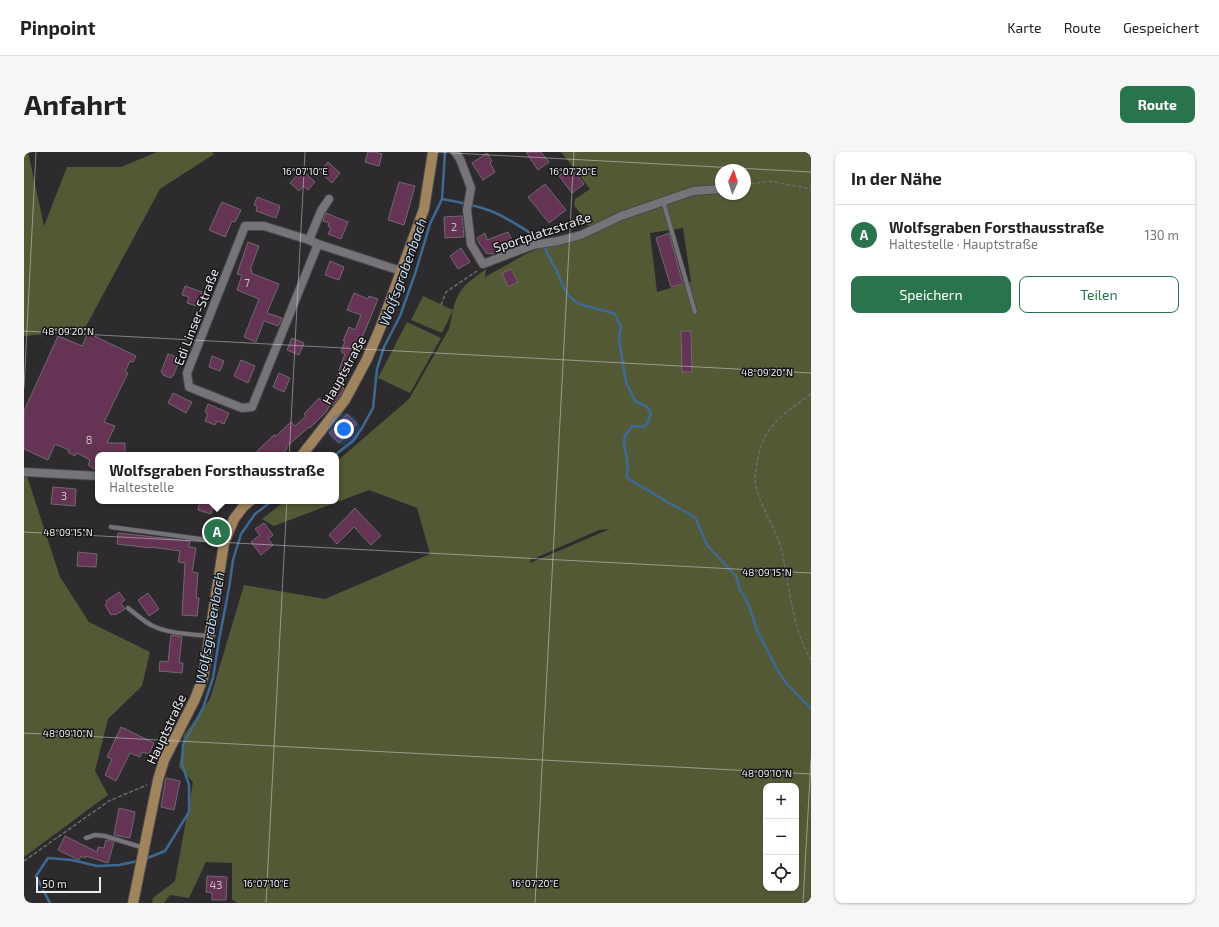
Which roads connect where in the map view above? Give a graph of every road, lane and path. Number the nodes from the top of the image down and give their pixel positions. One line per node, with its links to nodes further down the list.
1 (433, 152): 11 (main road, Hauptstraße)
2 (455, 152): 10 (street, Sportplatzstraße)
3 (751, 184): 5 (path)
4 (715, 189): 7 (street, Sportplatzstraße)
5 (811, 189)
6 (329, 199): 8 (street)
7 (663, 201): 10 (street, Sportplatzstraße); 13 (lane)
8 (309, 240): 9 (street, Edi Linser-Straße); 9 (street, Edi Linser-Straße)
9 (318, 244): 11 (street, Edi Linser-Straße)
10 (483, 264): 12 (path)
11 (401, 271): 15 (main road, Hauptstraße)
12 (441, 305)
13 (696, 312)
14 (811, 394): 23 (path)
15 (304, 452)
16 (24, 472): 17 (street)
17 (95, 476)
18 (246, 504): 20 (main road, Hauptstraße)
19 (111, 527): 20 (lane)
20 (224, 542): 22 (main road, Hauptstraße)
21 (128, 608): 22 (lane)
22 (210, 636): 24 (main road, Hauptstraße)
23 (811, 660)
24 (158, 780): 26 (main road, Hauptstraße); 27 (path)
25 (86, 838): 26 (lane)
26 (144, 852): 28 (main road, Hauptstraße)
27 (24, 861)
28 (133, 903)

